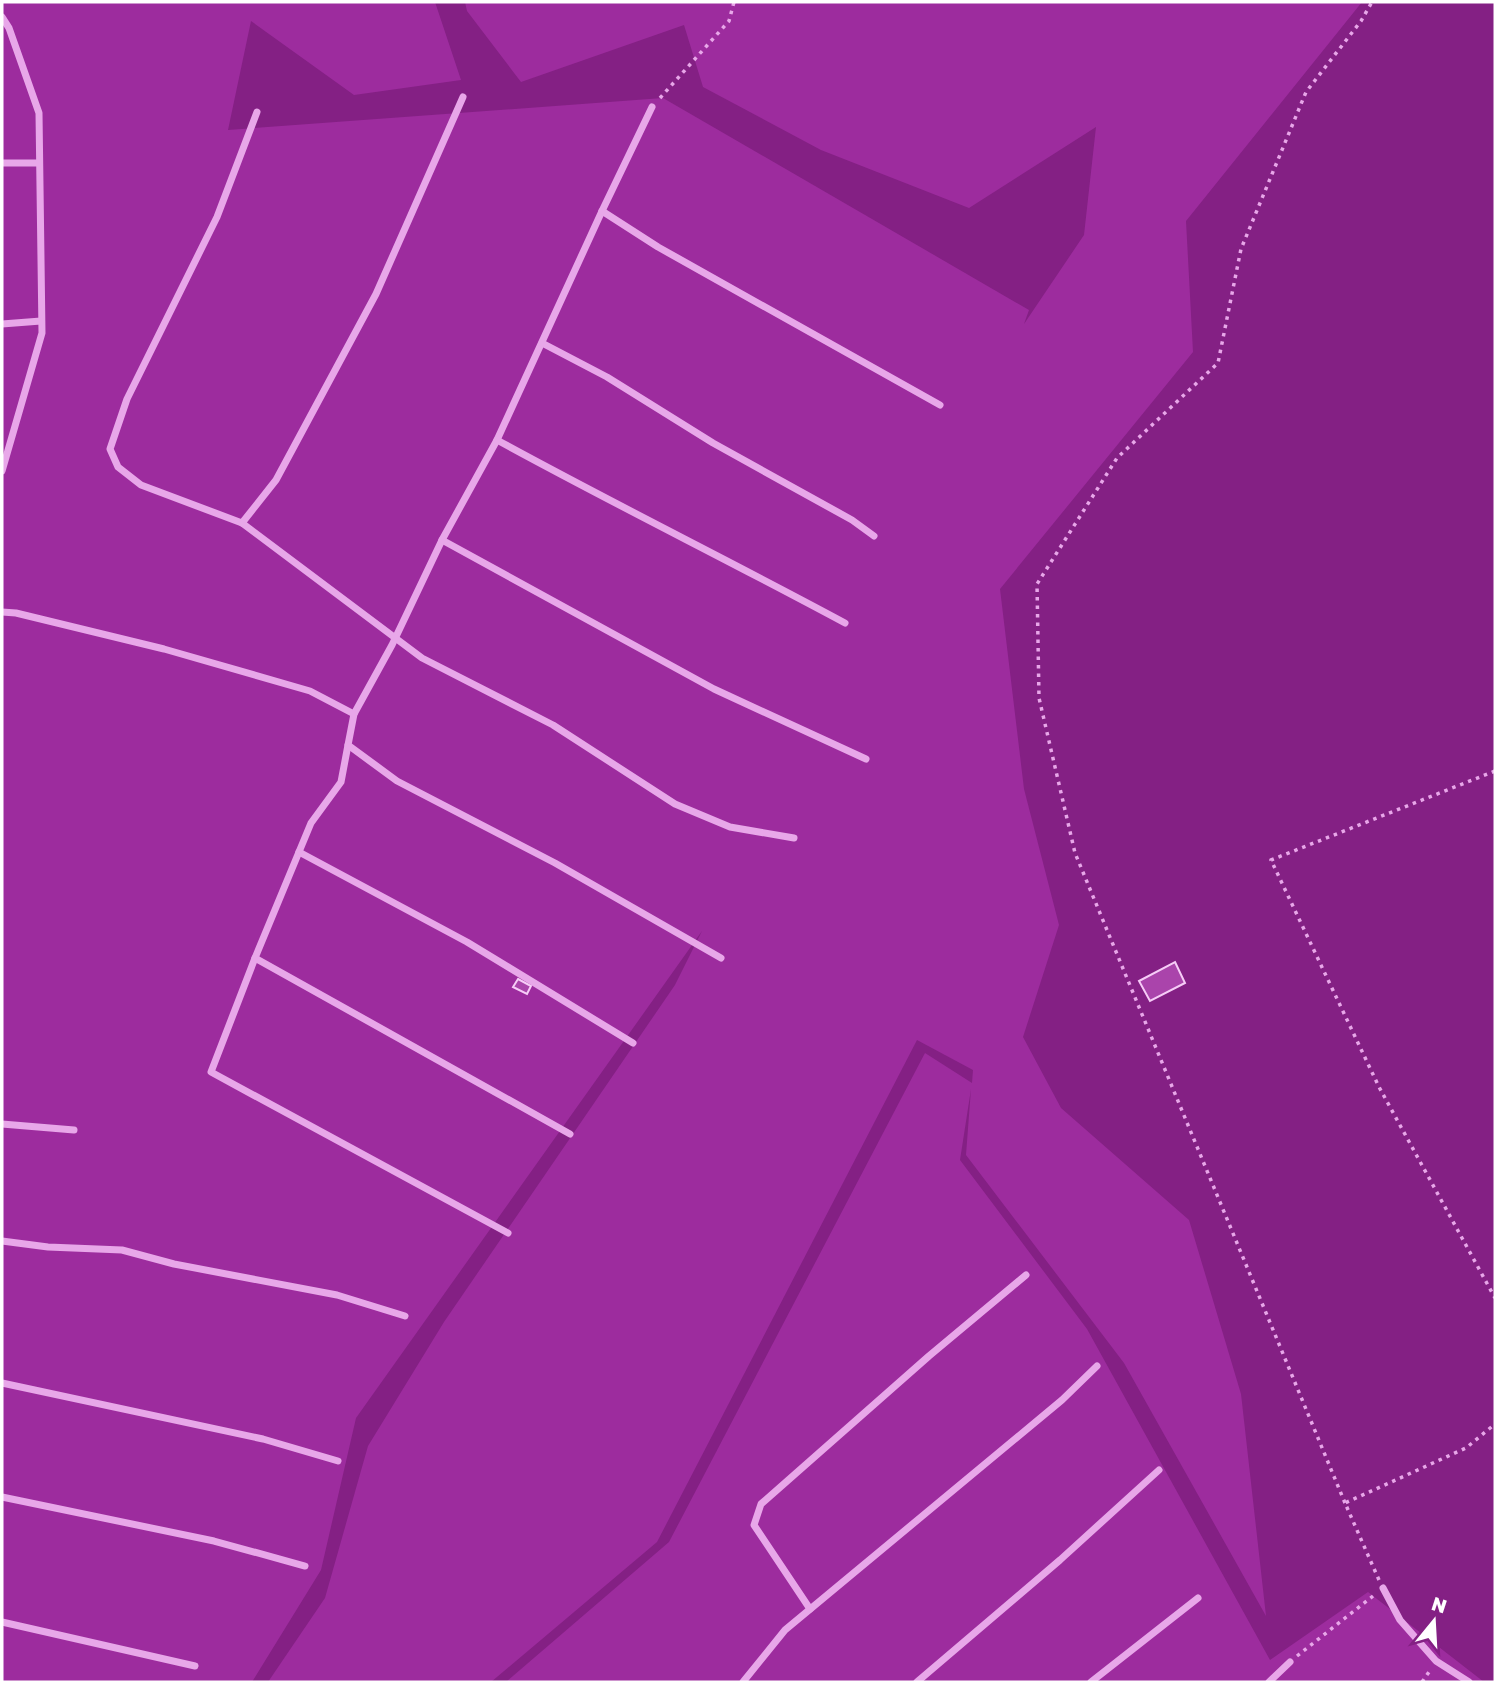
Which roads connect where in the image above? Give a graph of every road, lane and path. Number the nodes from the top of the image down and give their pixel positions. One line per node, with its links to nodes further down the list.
1 (734, 2): 5 (path)
2 (1371, 2): 45 (path)
3 (2, 17): 8 (street)
4 (463, 97): 16 (street)
5 (652, 107): 9 (street)
6 (257, 112): 16 (street)
7 (2, 163): 8 (street)
8 (39, 163): 10 (street)
9 (601, 211): 12 (street); 13 (street)
10 (41, 321): 11 (street); 15 (street)
11 (2, 324)
12 (542, 343): 14 (street); 17 (street)
13 (940, 405)
14 (497, 440): 18 (street); 20 (street)
15 (2, 471)
16 (242, 523): 21 (street)
17 (874, 536)
18 (442, 540): 21 (street); 24 (street)
19 (2, 612): 22 (street)
20 (845, 622)
21 (396, 638): 22 (street); 26 (street)
22 (354, 714): 23 (street)
23 (348, 745): 27 (street); 29 (street)
24 (866, 759)
25 (1495, 771): 37 (path)
26 (794, 838)
27 (299, 852): 28 (street); 30 (street)
28 (255, 958): 33 (street); 34 (street)
29 (722, 958)
30 (633, 1043)
31 (2, 1124): 32 (street)
32 (74, 1130)
33 (570, 1134)
34 (508, 1233)
35 (2, 1241): 38 (street)
36 (1026, 1275): 49 (street)
37 (1495, 1298)
38 (405, 1316)
39 (1097, 1366): 49 (street)
40 (2, 1383): 42 (street)
41 (1495, 1424): 45 (path)
42 (338, 1461)
43 (1159, 1470): 54 (street)
44 (2, 1497): 46 (street)
45 (1345, 1503): 47 (path)
46 (306, 1566)
47 (1383, 1588): 51 (path); 57 (street)
48 (1198, 1598): 55 (street)
49 (810, 1609): 53 (street)
50 (2, 1622): 52 (street)
51 (1290, 1662): 56 (street)
52 (195, 1666)
53 (743, 1682)
54 (917, 1682)
55 (1091, 1682)
56 (1269, 1682)
57 (1469, 1682)

